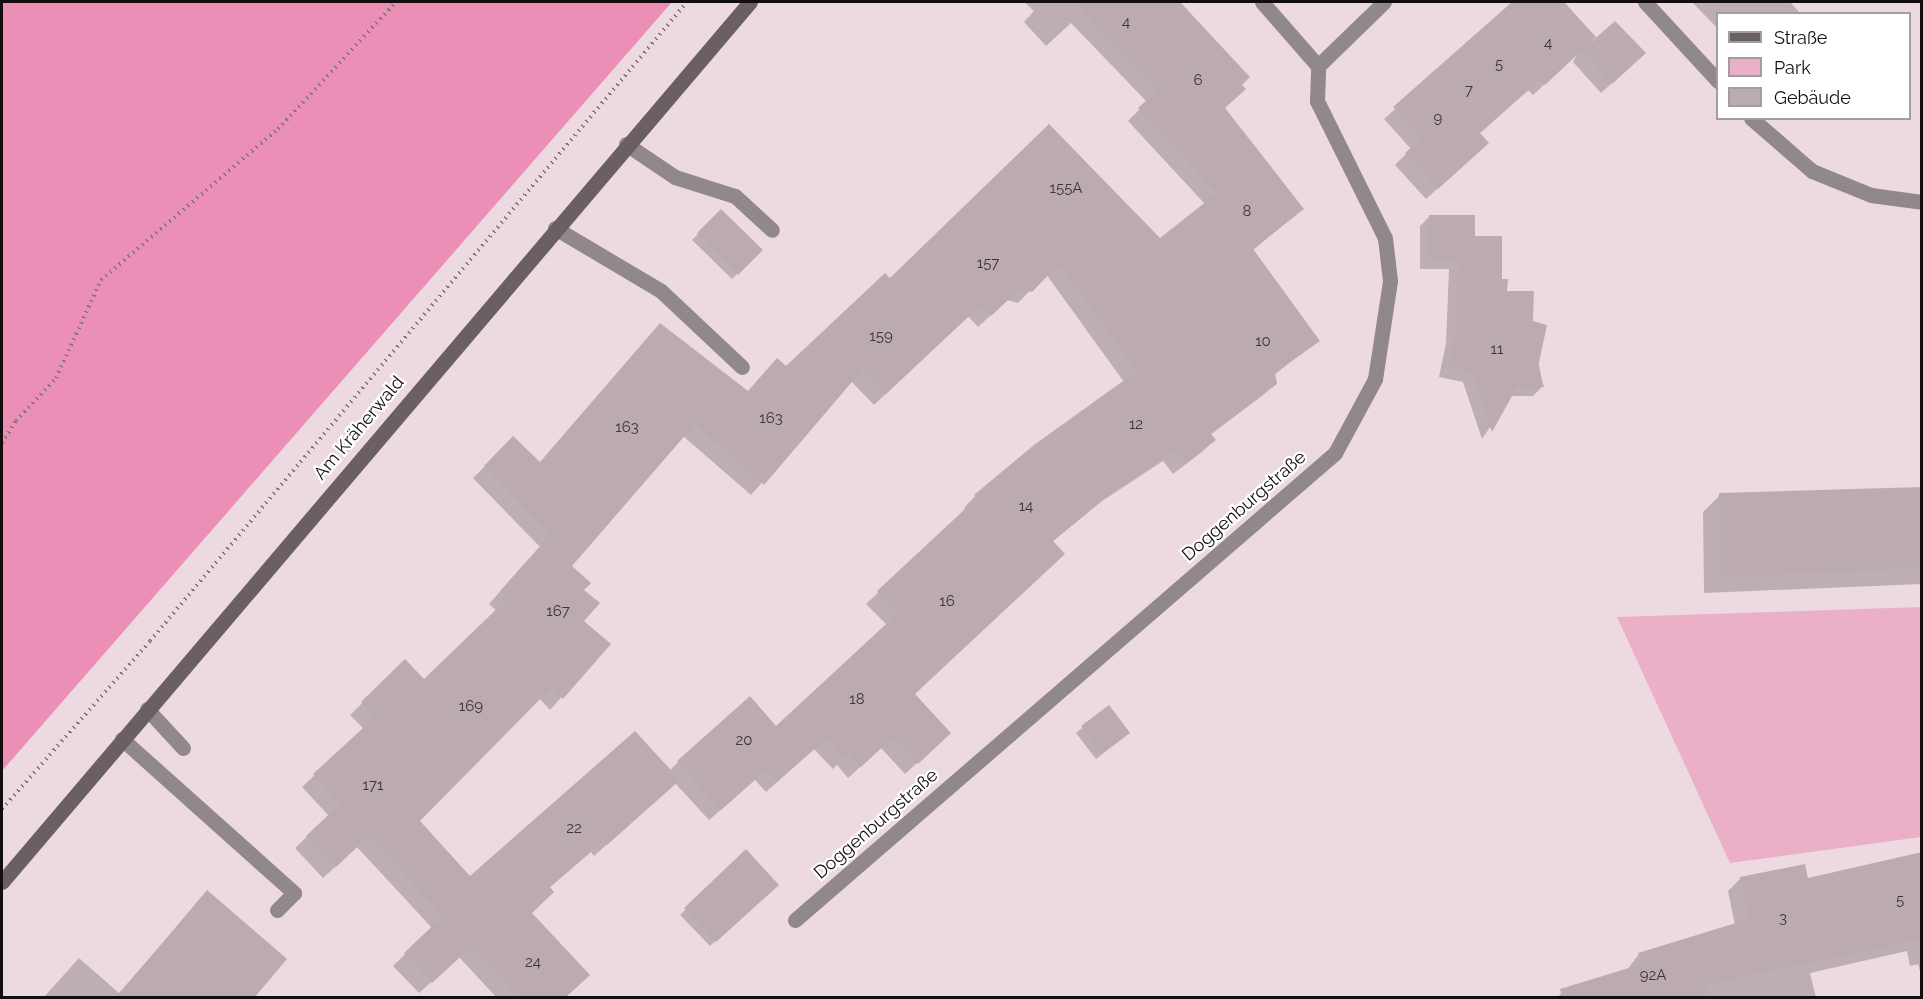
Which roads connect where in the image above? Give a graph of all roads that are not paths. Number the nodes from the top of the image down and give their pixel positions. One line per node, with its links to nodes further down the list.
1 (750, 2): 8 (main road, Am Kräherwald)
2 (1262, 2): 5 (street)
3 (1384, 2): 5 (street)
4 (1645, 2): 6 (street)
5 (1318, 66): 18 (street, Doggenburgstraße)
6 (1716, 79)
7 (1754, 120): 9 (street)
8 (626, 144): 10 (main road, Am Kräherwald); 11 (street)
9 (1922, 202)
10 (555, 228): 12 (street); 13 (main road, Am Kräherwald)
11 (772, 230)
12 (742, 367)
13 (147, 709): 14 (main road, Am Kräherwald); 15 (street)
14 (122, 739): 16 (main road, Am Kräherwald); 17 (street)
15 (183, 748)
16 (2, 882)
17 (277, 910)
18 (795, 920)

